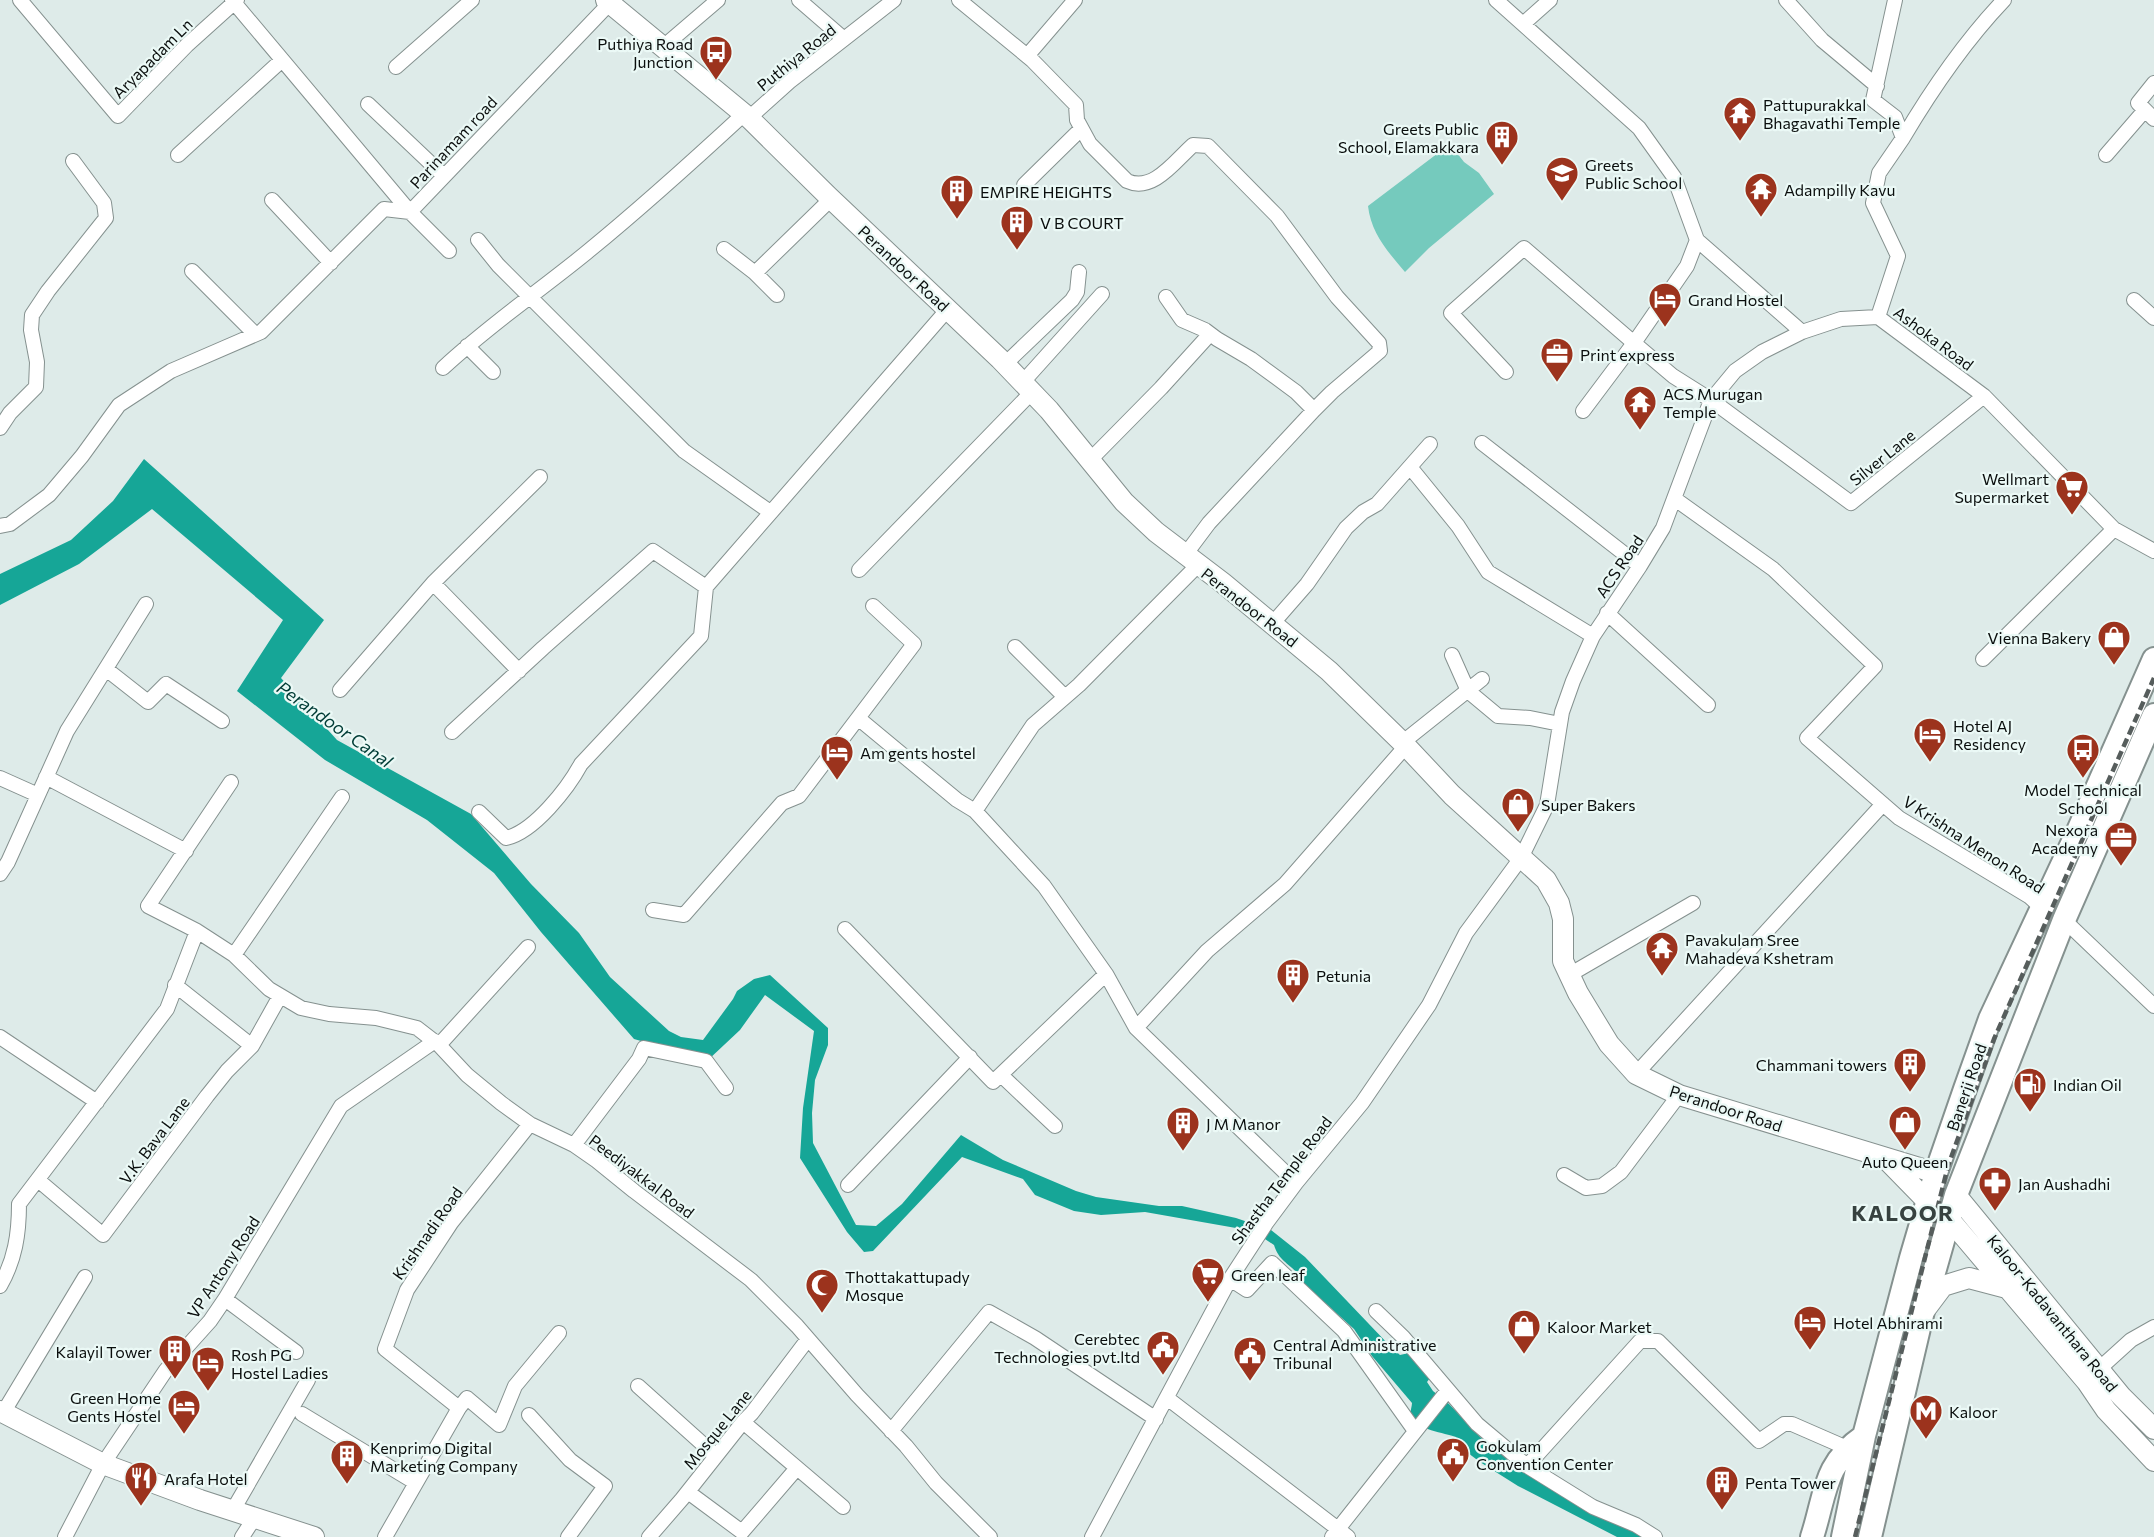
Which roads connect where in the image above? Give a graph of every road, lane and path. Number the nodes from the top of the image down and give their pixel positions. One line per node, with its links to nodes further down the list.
1 (20, 0): 13 (street, Aryapadam Ln)
2 (472, 0): 20 (street)
3 (718, 0): 17 (street)
4 (799, 0): 16 (street)
5 (894, 0): 16 (street, Puthiya Road)
6 (958, 0): 18 (street)
7 (1075, 0): 18 (street)
8 (1496, 0): 15 (street)
9 (1550, 0): 15 (street)
10 (1786, 0): 22 (street)
11 (1895, 0): 22 (street)
12 (2004, 0): 27 (street)
13 (234, 1): 19 (street)
14 (608, 2): 17 (main road, Perandoor Road); 31 (street, Parinamam road)
15 (1523, 24): 37 (street)
16 (844, 39): 25 (street, Puthiya Road)
17 (663, 47): 25 (main road, Perandoor Road)
18 (1028, 56): 26 (street)
19 (282, 60): 28 (street); 35 (street)
20 (396, 67)
21 (2154, 82): 24 (street)
22 (1877, 86): 27 (street)
23 (368, 104): 31 (street)
24 (2146, 111): 29 (street)
25 (746, 116): 33 (main road, Perandoor Road); 46 (street, Puthiya Road)
26 (1081, 129): 32 (street); 64 (street)
27 (1903, 138): 50 (street)
28 (178, 155)
29 (2106, 156)
30 (74, 162): 66 (street)
31 (444, 176): 35 (street, Parinamam road)
32 (1024, 185)
33 (831, 199): 42 (street); 49 (main road, Perandoor Road)
34 (272, 200): 40 (street)
35 (410, 212): 39 (street); 40 (street, Parinamam road)
36 (478, 240): 46 (street)
37 (1697, 240): 52 (street); 55 (street)
38 (724, 249): 42 (street)
39 (449, 251)
40 (331, 263): 53 (street, Parinamam road)
41 (192, 272): 53 (street)
42 (755, 273): 45 (street)
43 (1078, 273): 57 (street)
44 (1102, 294): 61 (street)
45 (777, 295)
46 (529, 296): 56 (street, Puthiya Road); 73 (street)
47 (1166, 297): 54 (street)
48 (2134, 300): 51 (street)
49 (948, 309): 57 (main road, Perandoor Road); 73 (street)
50 (1878, 317): 52 (street, Ashoka Road); 62 (street, Ashoka Road)
51 (2154, 318)
52 (1802, 332): 63 (street, ACS Road)
53 (258, 333): 74 (street)
54 (1210, 334): 64 (street); 69 (street)
55 (1634, 343): 60 (street); 63 (street); 65 (street)
56 (467, 346): 58 (street, Puthiya Road); 59 (street)
57 (1005, 364): 61 (main road, Perandoor Road)
58 (443, 368)
59 (493, 372)
60 (1506, 372)
61 (1027, 387): 69 (main road, Perandoor Road); 79 (street)
62 (1984, 396): 63 (street, Silver Lane); 75 (street, Ashoka Road)
63 (1711, 400): 72 (street, ACS Road)
64 (1314, 410): 77 (street)
65 (1583, 411)
66 (0, 428)
67 (1482, 443): 78 (street)
68 (1430, 444): 70 (street)
69 (1090, 460): 77 (main road, Perandoor Road)
70 (1410, 467): 85 (street); 86 (street)
71 (540, 477): 80 (street)
72 (1675, 499): 78 (street, ACS Road); 109 (street, V Krishna Menon Road)
73 (770, 512): 81 (street)
74 (0, 526)
75 (2114, 529): 76 (street, Ashoka Road); 89 (street)
76 (2154, 551)
77 (1191, 560): 85 (main road, Perandoor Road); 96 (street)
78 (1640, 566): 84 (street, ACS Road)
79 (859, 570)
80 (433, 583): 92 (street); 94 (street)
81 (706, 587): 92 (street); 111 (street)
82 (146, 604): 91 (street)
83 (873, 606): 99 (street)
84 (1607, 613): 86 (street, ACS Road); 97 (street)
85 (1273, 623): 103 (main road, Perandoor Road)
86 (1593, 636): 101 (street, ACS Road)
87 (1015, 647): 96 (street)
88 (1452, 655): 95 (street)
89 (1983, 658)
90 (2154, 659): 115 (main road, Banerji Road)
91 (106, 669): 100 (street); 104 (street)
92 (519, 671): 102 (street)
93 (1482, 679): 95 (street)
94 (340, 690)
95 (1468, 691): 101 (street); 103 (street)
96 (1065, 697): 110 (street)
97 (1708, 705)
98 (2154, 715): 118 (main road, Banerji Road)
99 (858, 718): 110 (street); 117 (street)
100 (222, 721)
101 (1560, 724): 113 (street, ACS Road)
102 (452, 732)
103 (1404, 744): 113 (main road, Perandoor Road); 128 (street)
104 (46, 777): 107 (street); 112 (street)
105 (0, 778): 107 (street)
106 (231, 782): 112 (street)
107 (38, 795): 114 (street)
108 (342, 797): 122 (street)
109 (1883, 804): 115 (street, V Krishna Menon Road); 133 (street)
110 (975, 811): 123 (street)
111 (479, 812)
112 (186, 851): 120 (street, Peediyakkal Road)
113 (1521, 858): 124 (main road, Perandoor Road); 147 (street, Shastha Temple Road)
114 (3, 865)
115 (2046, 900): 118 (main road); 136 (main road, Banerji Road)
116 (1693, 903): 124 (street)
117 (653, 910)
118 (2068, 911): 127 (street); 137 (main road, Banerji Road)
119 (845, 929): 132 (street)
120 (197, 931): 122 (street, Peediyakkal Road); 125 (street)
121 (528, 947): 130 (street, VP Antony Road)
122 (234, 955): 126 (street, Peediyakkal Road)
123 (1106, 974): 128 (street); 134 (street)
124 (1569, 975): 133 (main road, Perandoor Road)
125 (175, 985): 131 (street); 139 (street)
126 (280, 996): 130 (street, Peediyakkal Road); 131 (street, V.K. Bava Lane)
127 (2154, 1006)
128 (1136, 1028): 147 (street)
129 (0, 1037): 139 (street)
130 (437, 1043): 140 (street, Peediyakkal Road); 157 (street, VP Antony Road)
131 (252, 1046): 146 (street, V.K. Bava Lane)
132 (970, 1057): 134 (street); 148 (street)
133 (1636, 1074): 138 (main road, Perandoor Road)
134 (1001, 1075): 141 (street)
135 (726, 1088): 142 (street)
136 (1965, 1089): 137 (main road); 144 (main road, Banerji Road)
137 (1995, 1094): 149 (main road, Banerji Road)
138 (1679, 1095): 143 (main road, Perandoor Road); 145 (street)
139 (97, 1102): 146 (street)
140 (530, 1124): 142 (street, Peediyakkal Road); 169 (street, Krishnadi Road)
141 (1054, 1126)
142 (574, 1145): 162 (street, Peediyakkal Road)
143 (1886, 1158): 144 (main road, Perandoor Road); 150 (main road)
144 (1936, 1173): 149 (main road); 150 (main road, Banerji Road)
145 (1564, 1175)
146 (38, 1180): 152 (street)
147 (1296, 1183): 154 (street, Shastha Temple Road)
148 (848, 1185)
149 (1956, 1195): 151 (main road, Banerji Road); 164 (main road, Kaloor-Kadavanthara Road)
150 (1928, 1203): 151 (main road); 178 (main road, Banerji Road)
151 (1950, 1220): 156 (main road, Kaloor-Kadavanthara Road); 159 (main road, Banerji Road)
152 (5, 1258): 155 (street)
153 (85, 1276): 170 (street)
154 (1230, 1280): 168 (street, Shastha Temple Road); 175 (street)
155 (0, 1286)
156 (2007, 1288): 159 (main road); 164 (main road, Kaloor-Kadavanthara Road)
157 (225, 1299): 163 (street); 181 (street, VP Antony Road)
158 (1376, 1311): 167 (street)
159 (1923, 1311): 201 (main road, Banerji Road)
160 (2154, 1327): 164 (street)
161 (559, 1333): 169 (street)
162 (808, 1339): 174 (street, Mosque Lane); 177 (street, Peediyakkal Road)
163 (296, 1352)
164 (2093, 1375): 176 (main road, Kaloor-Kadavanthara Road); 180 (main road, Kaloor-Kadavanthara Road)
165 (308, 1380): 187 (street)
166 (638, 1386): 179 (street)
167 (1445, 1393): 175 (street); 182 (street)
168 (1167, 1398): 173 (street, Shastha Temple Road); 189 (street)
169 (459, 1408): 184 (street)
170 (1, 1412): 181 (main road)
171 (302, 1414): 184 (street)
172 (529, 1415): 194 (street)
173 (1156, 1419): 177 (street); 197 (street, Shastha Temple Road)
174 (742, 1422): 179 (street, Mosque Lane); 183 (street)
175 (1417, 1428): 189 (street)
176 (2154, 1429)
177 (891, 1431): 196 (street, Peediyakkal Road)
178 (1856, 1442): 182 (street); 199 (main road); 200 (main road, Banerji Road)
179 (716, 1456): 185 (street, Mosque Lane)
180 (2153, 1459)
181 (103, 1464): 187 (main road); 190 (street, VP Antony Road)
182 (1527, 1466): 198 (street)
183 (797, 1468): 185 (street); 186 (street)
184 (416, 1482): 193 (street)
185 (688, 1492): 195 (street, Mosque Lane)
186 (843, 1507)
187 (233, 1510): 188 (main road)
188 (255, 1517): 191 (street); 192 (main road)
189 (1339, 1534)
190 (65, 1537)
191 (242, 1537)
192 (314, 1537)
193 (385, 1537)
194 (568, 1537)
195 (649, 1537)
196 (990, 1537)
197 (1092, 1537)
198 (1655, 1537)
199 (1812, 1537)
200 (1843, 1537)
201 (1870, 1537)

